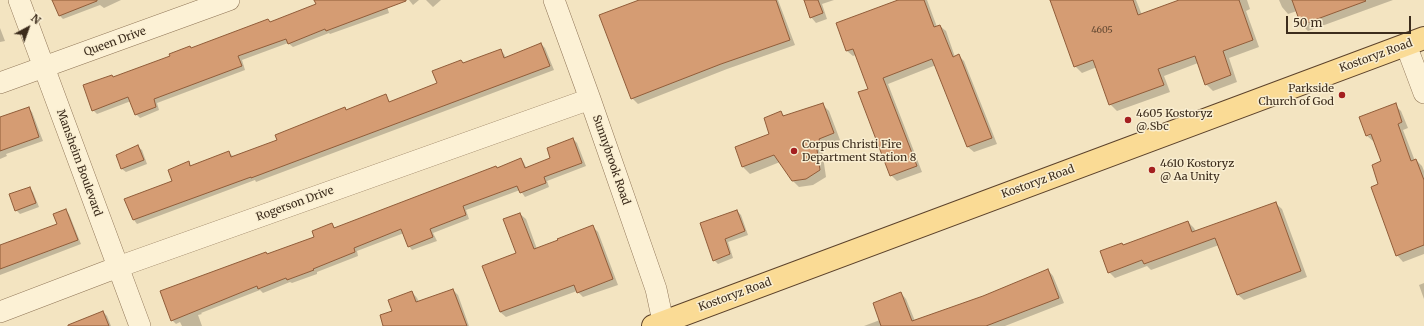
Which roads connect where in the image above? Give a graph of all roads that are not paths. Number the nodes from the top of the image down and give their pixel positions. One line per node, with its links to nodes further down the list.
1 (19, 0): 5 (street, Mansheim Boulevard)
2 (229, 0): 5 (street, Queen Drive)
3 (554, 0): 8 (street, Sunnybrook Road)
4 (1415, 42): 7 (street); 11 (main road, Kostoryz Road)
5 (44, 68): 6 (street, Queen Drive); 9 (street, Mansheim Boulevard)
6 (0, 83)
7 (1424, 93)
8 (590, 99): 9 (street, Rogerson Drive); 11 (street, Sunnybrook Road)
9 (118, 267): 10 (street, Rogerson Drive); 12 (street, Mansheim Boulevard)
10 (0, 312)
11 (660, 325)
12 (140, 326)

